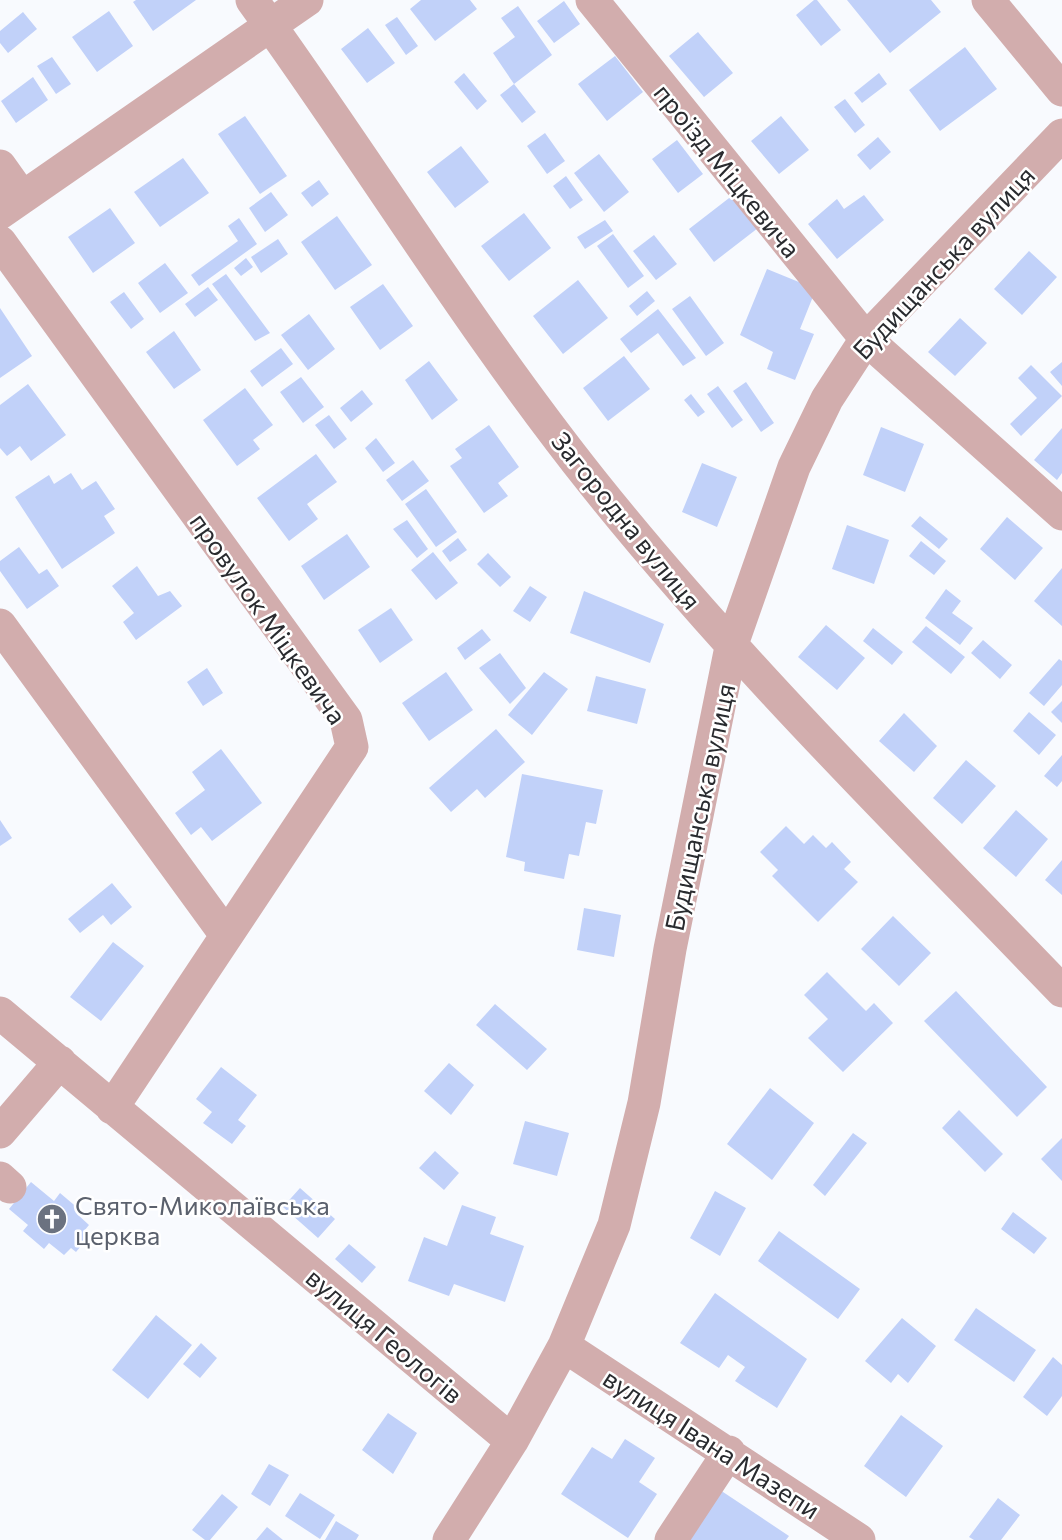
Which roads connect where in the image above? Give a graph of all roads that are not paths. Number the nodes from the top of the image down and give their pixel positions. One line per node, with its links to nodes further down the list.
1 (307, 0): 4 (street)
2 (592, 0): 10 (street, проїзд Міцкевича)
3 (988, 0): 5 (street)
4 (261, 13): 8 (street); 13 (street, Загородна вулиця)
5 (1062, 90)
6 (1062, 135): 10 (street, Будищанська вулиця)
7 (0, 166): 8 (street)
8 (11, 205)
9 (0, 242): 14 (street, провулок Міцкевича)
10 (866, 339): 11 (street, проїзд Міцкевича); 13 (street, Будищанська вулиця)
11 (1062, 514)
12 (0, 625): 14 (street)
13 (732, 648): 15 (street, Загородна вулиця); 20 (street, Будищанська вулиця)
14 (226, 935): 18 (street, провулок Міцкевича)
15 (1062, 991)
16 (0, 1013): 17 (street, вулиця Геологів)
17 (60, 1062): 18 (street, вулиця Геологів); 19 (street)
18 (112, 1108): 21 (street, вулиця Геологів)
19 (0, 1132)
20 (564, 1346): 21 (street, Будищанська вулиця); 22 (street, вулиця Івана Мазепи)
21 (512, 1441): 23 (street, Будищанська вулиця)
22 (729, 1452): 24 (street); 25 (street, вулиця Івана Мазепи)
23 (449, 1540)
24 (671, 1540)
25 (859, 1540)

